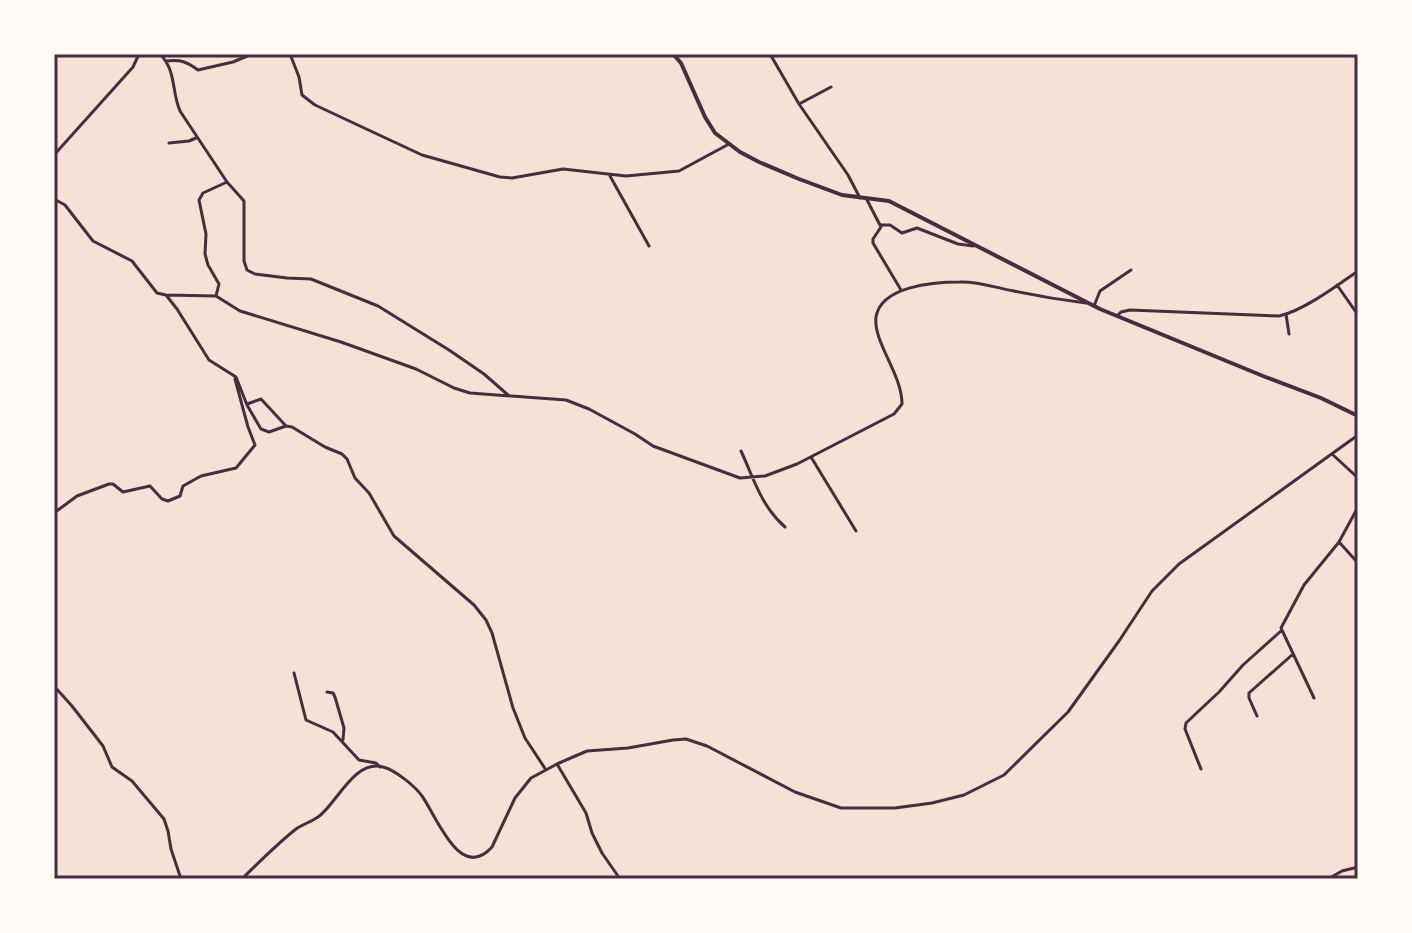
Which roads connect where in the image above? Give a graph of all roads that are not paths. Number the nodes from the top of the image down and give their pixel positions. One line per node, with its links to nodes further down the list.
1 (139, 54): 13 (street)
2 (160, 54): 7 (street)
3 (252, 54): 7 (street)
4 (290, 54): 14 (street)
5 (673, 54): 12 (street)
6 (770, 54): 9 (street)
7 (166, 61): 10 (street)
8 (831, 87): 9 (street)
9 (799, 104): 16 (street)
10 (196, 138): 11 (street); 15 (street)
11 (169, 143)
12 (729, 144): 14 (street); 16 (street)
13 (54, 155)
14 (609, 174): 19 (street)
15 (227, 182): 26 (street); 33 (street)
16 (863, 198): 18 (street); 20 (street)
17 (54, 199): 25 (street)
18 (881, 225): 20 (street); 24 (street)
19 (649, 246)
20 (976, 246): 27 (street)
21 (1131, 270): 27 (street)
22 (1358, 271): 23 (street)
23 (1337, 285): 28 (street); 29 (street)
24 (901, 290): 27 (street); 40 (street)
25 (166, 295): 26 (street); 32 (street)
26 (216, 296): 33 (street)
27 (1092, 305): 30 (street)
28 (1286, 314): 30 (street); 31 (street)
29 (1358, 315)
30 (1117, 316): 35 (street)
31 (1289, 334)
32 (234, 375): 34 (street); 44 (street)
33 (508, 395): 41 (street)
34 (247, 404): 36 (street); 36 (street)
35 (1358, 416)
36 (286, 426): 60 (street)
37 (1358, 435): 39 (street)
38 (741, 451): 41 (street)
39 (1332, 454): 42 (street); 57 (street)
40 (811, 457): 41 (street); 46 (street)
41 (754, 478): 45 (street)
42 (1358, 478)
43 (1358, 507): 47 (street)
44 (54, 513)
45 (785, 527)
46 (856, 531)
47 (1339, 542): 48 (street); 49 (street)
48 (1358, 563)
49 (1281, 631): 50 (street); 59 (street)
50 (1293, 654): 54 (street); 55 (street)
51 (294, 673): 56 (street)
52 (54, 686): 62 (street)
53 (327, 692): 56 (street)
54 (1314, 698)
55 (1257, 716)
56 (343, 740): 58 (street)
57 (557, 764): 60 (street); 64 (street)
58 (380, 767): 60 (street); 63 (street)
59 (1201, 769)
60 (546, 770)
61 (1358, 867): 65 (street)
62 (181, 879)
63 (242, 879)
64 (620, 879)
65 (1328, 879)

